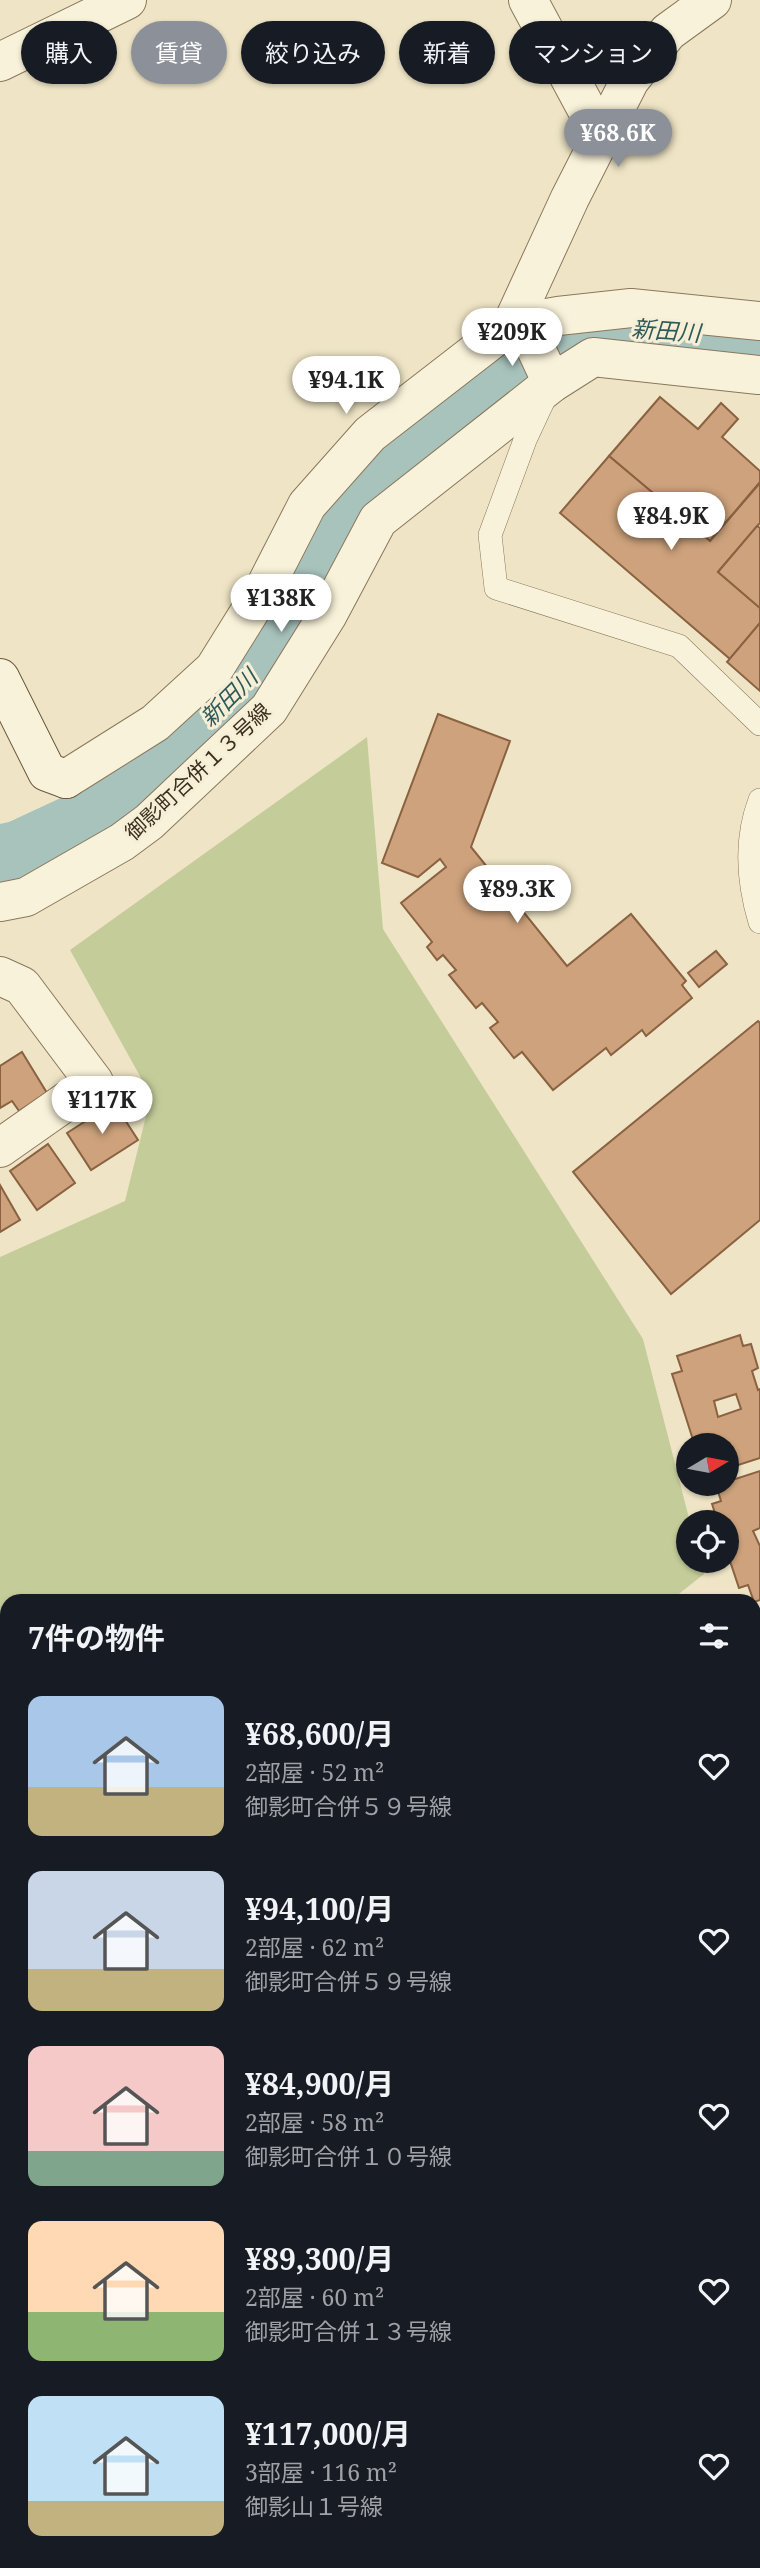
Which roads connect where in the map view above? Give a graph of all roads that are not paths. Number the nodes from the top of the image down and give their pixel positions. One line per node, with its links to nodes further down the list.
1 (127, 0): 4 (street)
2 (528, 0): 5 (street)
3 (706, 2): 5 (street)
4 (0, 62)
5 (601, 136): 7 (street)
6 (760, 321): 7 (street)
7 (520, 328): 9 (street); 10 (street)
8 (760, 376): 9 (street, 御影町合併１３号線)
9 (551, 381): 11 (lane); 13 (street, 御影町合併１３号線)
10 (0, 678)
11 (760, 724)
12 (760, 800): 14 (lane)
13 (0, 902)
14 (760, 922)
15 (0, 976): 16 (street)
16 (0, 1148)

